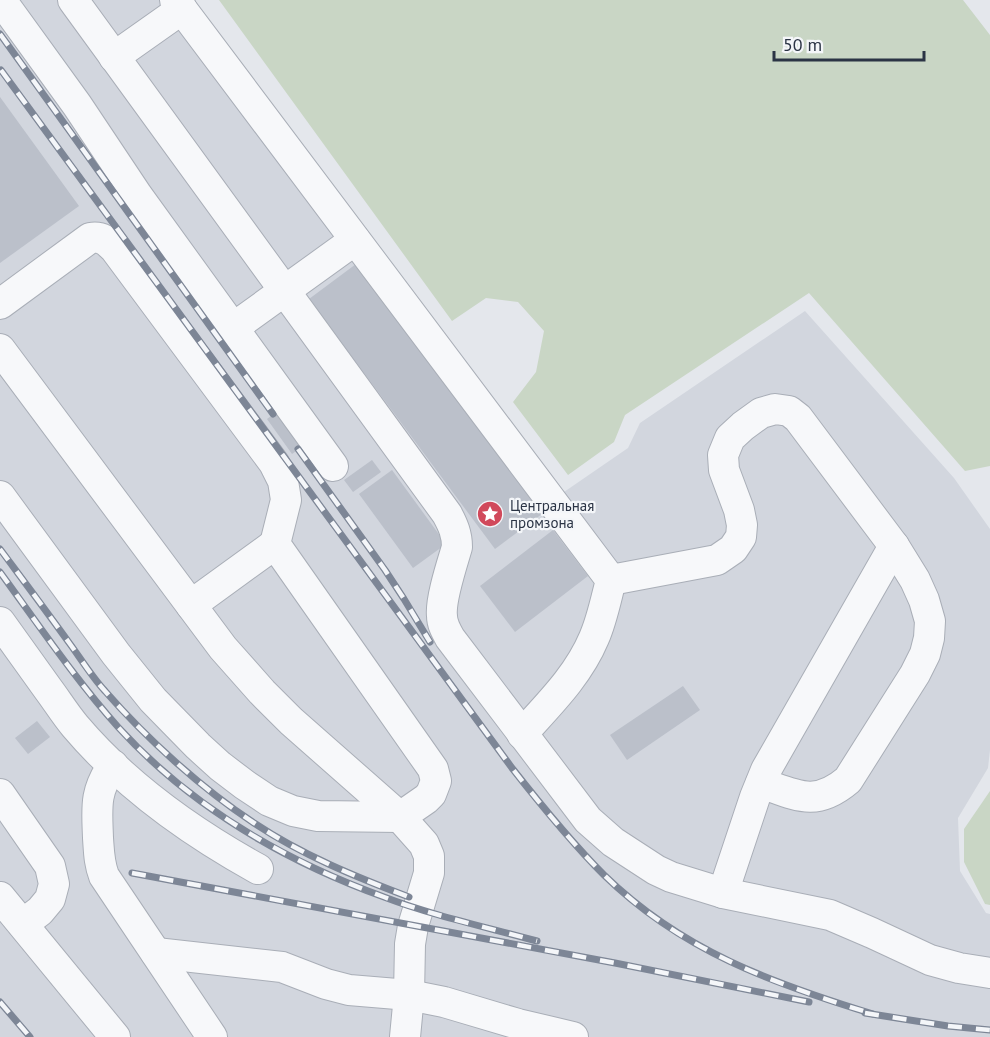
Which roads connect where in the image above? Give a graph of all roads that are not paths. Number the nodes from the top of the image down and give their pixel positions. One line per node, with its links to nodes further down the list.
1 (1, 0): 8 (lane)
2 (73, 0): 4 (lane)
3 (178, 5): 4 (lane); 5 (lane)
4 (114, 57): 6 (lane)
5 (355, 240): 6 (lane); 14 (lane)
6 (284, 291): 8 (lane); 17 (lane)
7 (0, 304): 12 (lane)
8 (233, 328): 10 (lane)
9 (0, 349): 15 (lane)
10 (333, 466)
11 (0, 496): 21 (lane)
12 (275, 544): 15 (lane); 21 (lane)
13 (894, 546): 14 (lane); 19 (lane); 19 (lane)
14 (611, 580): 17 (lane)
15 (191, 605): 21 (lane)
16 (0, 622): 18 (lane)
17 (522, 734): 23 (lane)
18 (113, 765): 22 (lane); 26 (lane)
19 (761, 783): 23 (lane)
20 (0, 794): 25 (lane)
21 (400, 817): 28 (lane)
22 (258, 869)
23 (723, 893): 27 (lane)
24 (0, 897): 25 (lane)
25 (23, 924): 29 (lane)
26 (156, 953): 28 (lane); 30 (lane)
27 (990, 973)
28 (410, 995): 31 (lane); 32 (lane)
29 (115, 1037)
30 (212, 1037)
31 (405, 1037)
32 (573, 1037)

